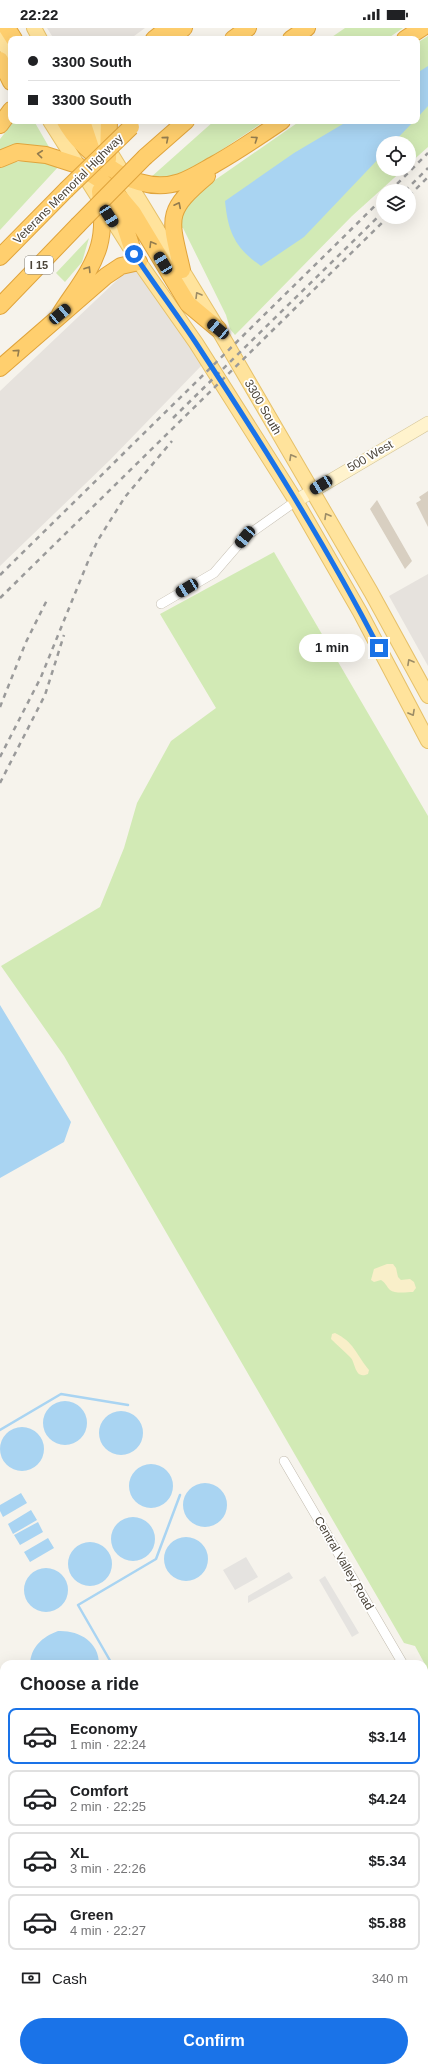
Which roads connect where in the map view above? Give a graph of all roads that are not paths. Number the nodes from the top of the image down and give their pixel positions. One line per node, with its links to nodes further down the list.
1 (168, 28): 6 (highway)
2 (184, 28): 7 (highway)
3 (248, 28): 8 (highway)
4 (308, 28): 9 (highway)
5 (422, 28): 10 (highway)
6 (158, 36)
7 (174, 36)
8 (237, 36)
9 (296, 36)
10 (410, 36)
11 (0, 37): 12 (main road)
12 (8, 51)
13 (0, 60): 14 (highway)
14 (8, 76)
15 (8, 114): 24 (highway)
16 (52, 124): 29 (main road, 3300 South)
17 (66, 124): 26 (highway)
18 (83, 124): 26 (highway)
19 (94, 124): 25 (main road, 3300 South)
20 (109, 124): 25 (highway)
21 (134, 124): 34 (highway, Veterans Memorial Highway / I 15, bridge)
22 (183, 124): 37 (highway, I 15, one-way to 22, bridge)
23 (277, 124): 27 (highway, one-way to 23)
24 (0, 125)
25 (108, 147): 30 (highway); 31 (main road, 3300 South)
26 (93, 154): 30 (highway)
27 (229, 156): 31 (highway); 36 (highway, one-way to 27)
28 (0, 159): 29 (highway, one-way to 28)
29 (78, 166): 30 (highway); 33 (main road, 3300 South)
30 (104, 173): 31 (highway); 32 (highway); 33 (highway)
31 (126, 178): 36 (main road, 3300 South)
32 (113, 190): 35 (highway); 39 (highway, one-way to 32)
33 (101, 204): 35 (main road, 3300 South); 38 (highway, one-way to 33)
34 (0, 257)
35 (137, 258): 38 (highway); 43 (main road, 3300 South)
36 (182, 270): 39 (main road, 3300 South, one-way to 36)
37 (0, 306)
38 (60, 314): 40 (highway, one-way to 38)
39 (218, 329): 42 (main road, 3300 South, one-way to 39)
40 (0, 368)
41 (428, 423): 42 (main road, 500 West)
42 (312, 490): 43 (main road, 500 West); 45 (main road, 3300 South, one-way to 42)
43 (296, 501): 44 (street, 500 West); 46 (main road, 3300 South, one-way to 46)
44 (161, 604)
45 (428, 696)
46 (428, 741)
47 (284, 1461): 48 (street, Central Valley Road)
48 (401, 1660)

